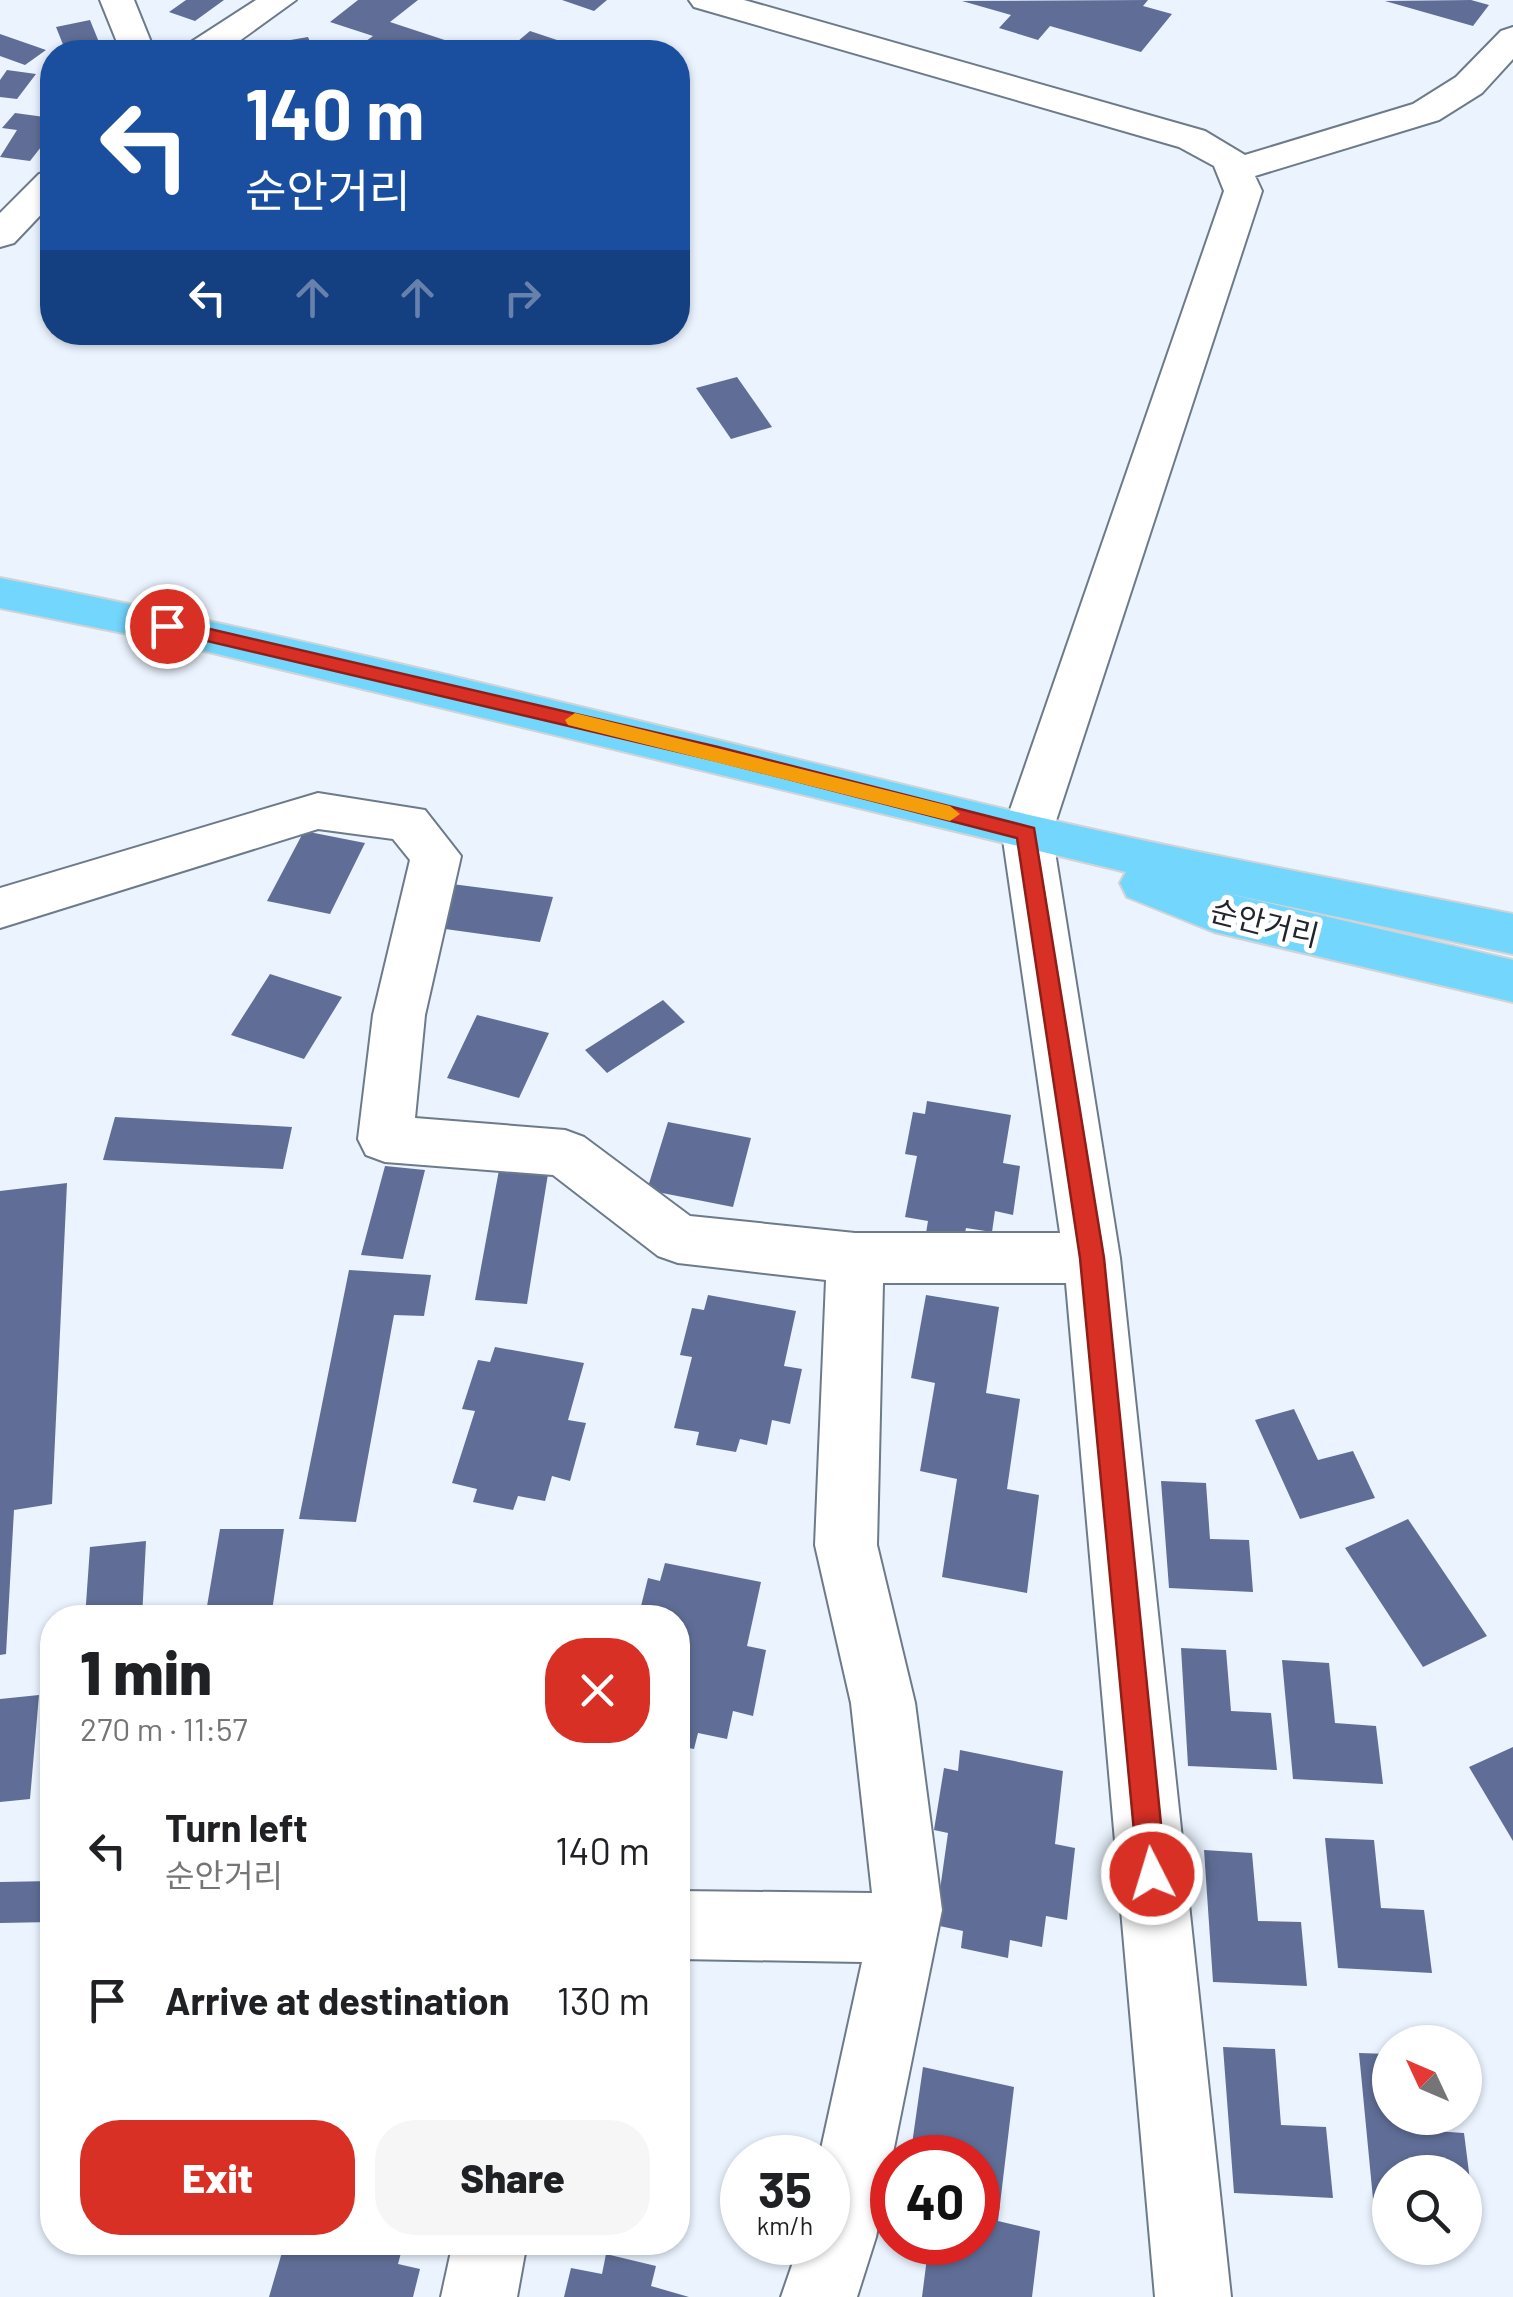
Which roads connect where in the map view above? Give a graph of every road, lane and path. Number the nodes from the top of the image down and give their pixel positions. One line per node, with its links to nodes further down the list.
1 (116, 0): 5 (street)
2 (279, 0): 6 (street)
3 (706, 0): 7 (street)
4 (1513, 38): 7 (street)
5 (133, 40)
6 (219, 40)
7 (1235, 170): 11 (street)
8 (40, 194): 9 (street)
9 (0, 235)
10 (0, 592): 11 (main road, 순안거리)
11 (1026, 833): 13 (main road, 순안거리); 14 (main road, 순안거리); 16 (street)
12 (0, 908): 15 (street)
13 (1513, 934)
14 (1513, 980)
15 (855, 1258): 16 (street); 18 (street)
16 (1092, 1258): 22 (street)
17 (690, 1924): 18 (street)
18 (904, 1928): 21 (street)
19 (488, 2255): 20 (street)
20 (480, 2297)
21 (820, 2297)
22 (1193, 2297)

